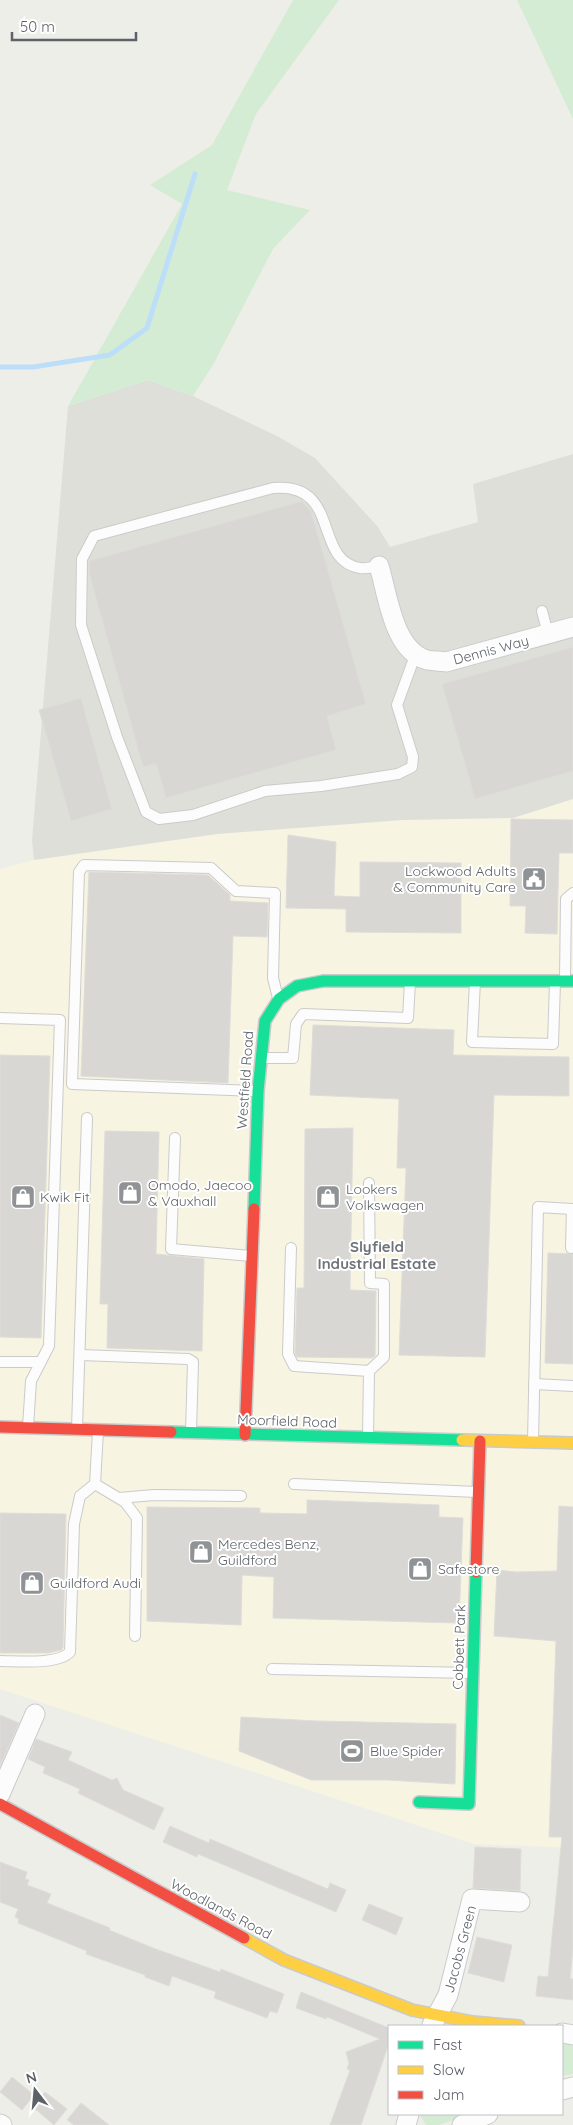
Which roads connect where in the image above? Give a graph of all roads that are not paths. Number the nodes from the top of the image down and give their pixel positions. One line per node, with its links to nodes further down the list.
1 (379, 566): 5 (street, Dennis Way); 5 (lane)
2 (542, 611): 4 (lane)
3 (573, 627): 4 (street, Dennis Way)
4 (548, 634): 5 (street, Dennis Way)
5 (416, 653)
6 (573, 893): 8 (lane)
7 (475, 980): 8 (street, Westfield Road); 8 (lane); 9 (street, Westfield Road)
8 (564, 980)
9 (410, 981): 10 (street, Westfield Road); 12 (lane)
10 (279, 999): 12 (street, Westfield Road); 13 (lane)
11 (0, 1018): 22 (lane)
12 (260, 1058): 13 (street, Westfield Road)
13 (258, 1091): 19 (street, Westfield Road)
14 (87, 1118): 20 (lane)
15 (175, 1138): 19 (lane)
16 (369, 1183): 23 (lane)
17 (291, 1248): 23 (lane)
18 (571, 1248): 24 (lane)
19 (252, 1256): 31 (street, Westfield Road)
20 (80, 1355): 28 (lane); 30 (lane)
21 (0, 1362): 22 (lane)
22 (40, 1362): 27 (lane)
23 (369, 1371): 32 (lane)
24 (534, 1384): 25 (lane); 34 (lane)
25 (573, 1386)
26 (0, 1427): 27 (street, Moorfield Road)
27 (28, 1428): 28 (street, Moorfield Road)
28 (78, 1429): 29 (street, Moorfield Road)
29 (98, 1430): 30 (street, Moorfield Road); 36 (lane)
30 (191, 1433): 31 (street, Moorfield Road)
31 (245, 1435): 32 (street, Moorfield Road)
32 (368, 1438): 33 (street, Moorfield Road)
33 (480, 1441): 34 (street, Moorfield Road); 38 (street, Cobbett Park)
34 (533, 1442): 35 (street, Moorfield Road)
35 (573, 1443)
36 (95, 1484): 40 (lane); 42 (lane)
37 (294, 1484): 38 (lane)
38 (479, 1492): 44 (street, Cobbett Park)
39 (241, 1496): 40 (lane)
40 (119, 1498): 41 (lane)
41 (135, 1636)
42 (0, 1661)
43 (272, 1669): 44 (lane)
44 (473, 1673): 47 (street, Cobbett Park)
45 (35, 1714): 46 (street)
46 (0, 1794)
47 (419, 1802)
48 (0, 1804): 50 (street, Woodlands Road)
49 (520, 1902): 50 (street, Jacobs Green)
50 (435, 2021): 51 (street, Woodlands Road)
51 (473, 2024): 52 (street, Woodlands Road)
52 (496, 2025)
53 (486, 2115): 54 (street)
54 (462, 2125)

